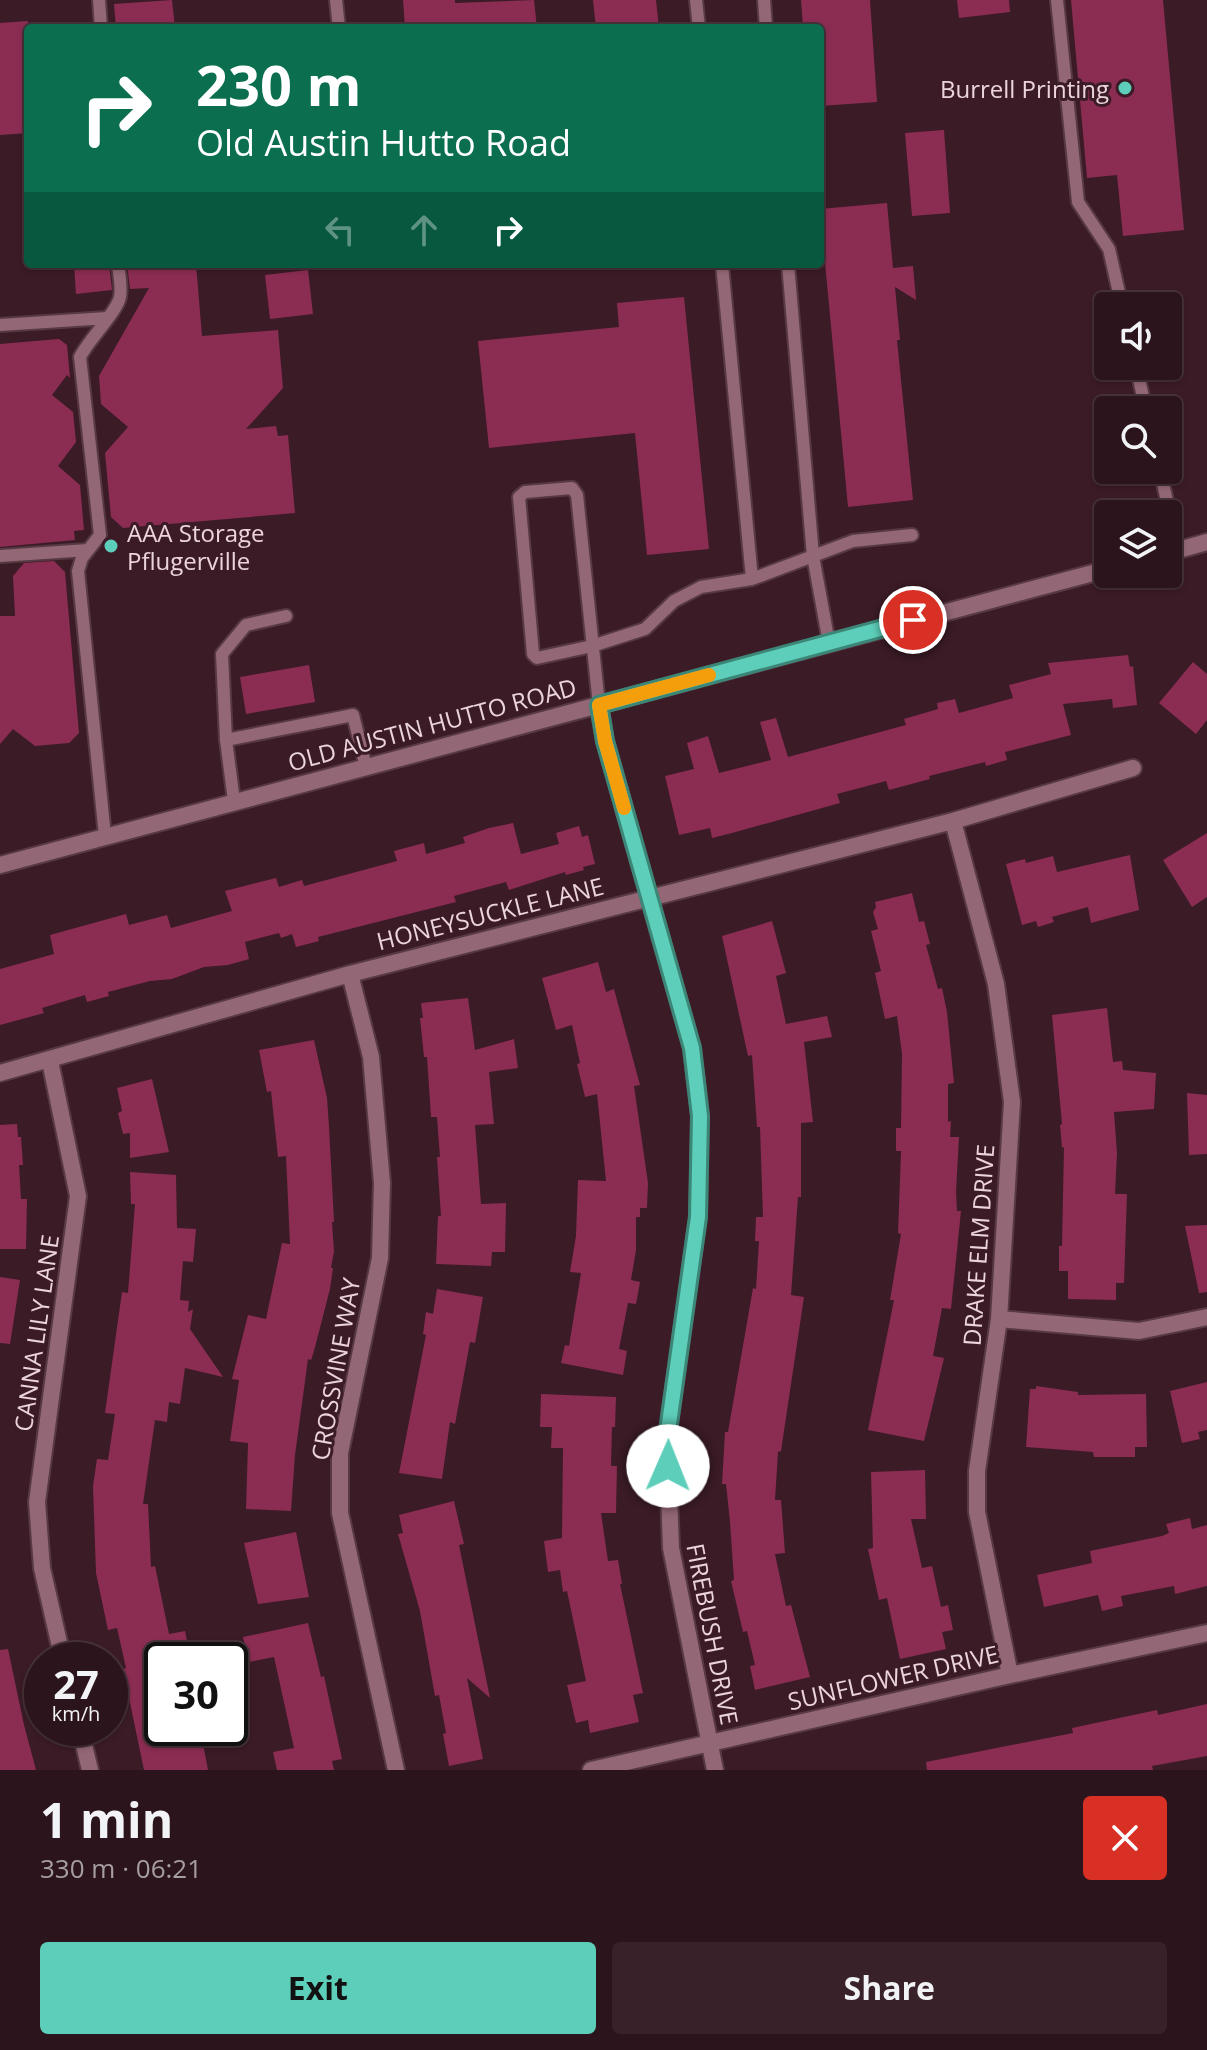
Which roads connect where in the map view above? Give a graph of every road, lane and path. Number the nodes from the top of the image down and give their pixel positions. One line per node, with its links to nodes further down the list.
1 (99, 0): 6 (lane)
2 (336, 0): 7 (lane)
3 (696, 0): 8 (lane)
4 (764, 0): 9 (lane)
5 (1057, 0): 13 (lane)
6 (101, 24)
7 (339, 24)
8 (699, 24)
9 (766, 24)
10 (118, 268): 14 (lane)
11 (722, 268): 23 (lane)
12 (788, 268): 21 (lane)
13 (1119, 292)
14 (107, 318): 15 (lane); 19 (lane)
15 (0, 325)
16 (912, 535): 21 (lane)
17 (1207, 542): 18 (street)
18 (1182, 549)
19 (88, 550): 20 (lane); 33 (lane)
20 (0, 556)
21 (813, 556): 23 (lane); 25 (lane)
22 (1094, 573): 25 (street, OLD AUSTIN HUTTO ROAD)
23 (752, 579): 26 (lane)
24 (286, 616): 28 (lane)
25 (829, 643): 27 (street, OLD AUSTIN HUTTO ROAD)
26 (592, 646): 26 (lane); 27 (lane)
27 (599, 705): 29 (street, OLD AUSTIN HUTTO ROAD); 35 (street, FIREBUSH DRIVE)
28 (226, 740): 29 (lane); 31 (lane)
29 (366, 767): 31 (street, OLD AUSTIN HUTTO ROAD)
30 (1133, 768): 32 (street, HONEYSUCKLE LANE)
31 (234, 801): 33 (street, OLD AUSTIN HUTTO ROAD)
32 (953, 821): 35 (street, HONEYSUCKLE LANE); 40 (street, DRAKE ELM DRIVE)
33 (105, 836): 34 (street, OLD AUSTIN HUTTO ROAD)
34 (0, 865)
35 (650, 898): 36 (street, HONEYSUCKLE LANE); 44 (street, FIREBUSH DRIVE)
36 (350, 974): 37 (street, HONEYSUCKLE LANE); 47 (street, CROSSVINE WAY)
37 (50, 1061): 38 (street, HONEYSUCKLE LANE); 42 (street, CANNA LILY LANE)
38 (0, 1073)
39 (1207, 1317): 40 (street)
40 (999, 1319): 43 (street, DRAKE ELM DRIVE)
41 (1207, 1633): 43 (street, SUNFLOWER DRIVE)
42 (59, 1642)
43 (1010, 1675): 44 (street, SUNFLOWER DRIVE)
44 (709, 1745): 48 (street, SUNFLOWER DRIVE); 49 (street, FIREBUSH DRIVE)
45 (84, 1746): 46 (street)
46 (90, 1770)
47 (396, 1770)
48 (591, 1770)
49 (715, 1770)

